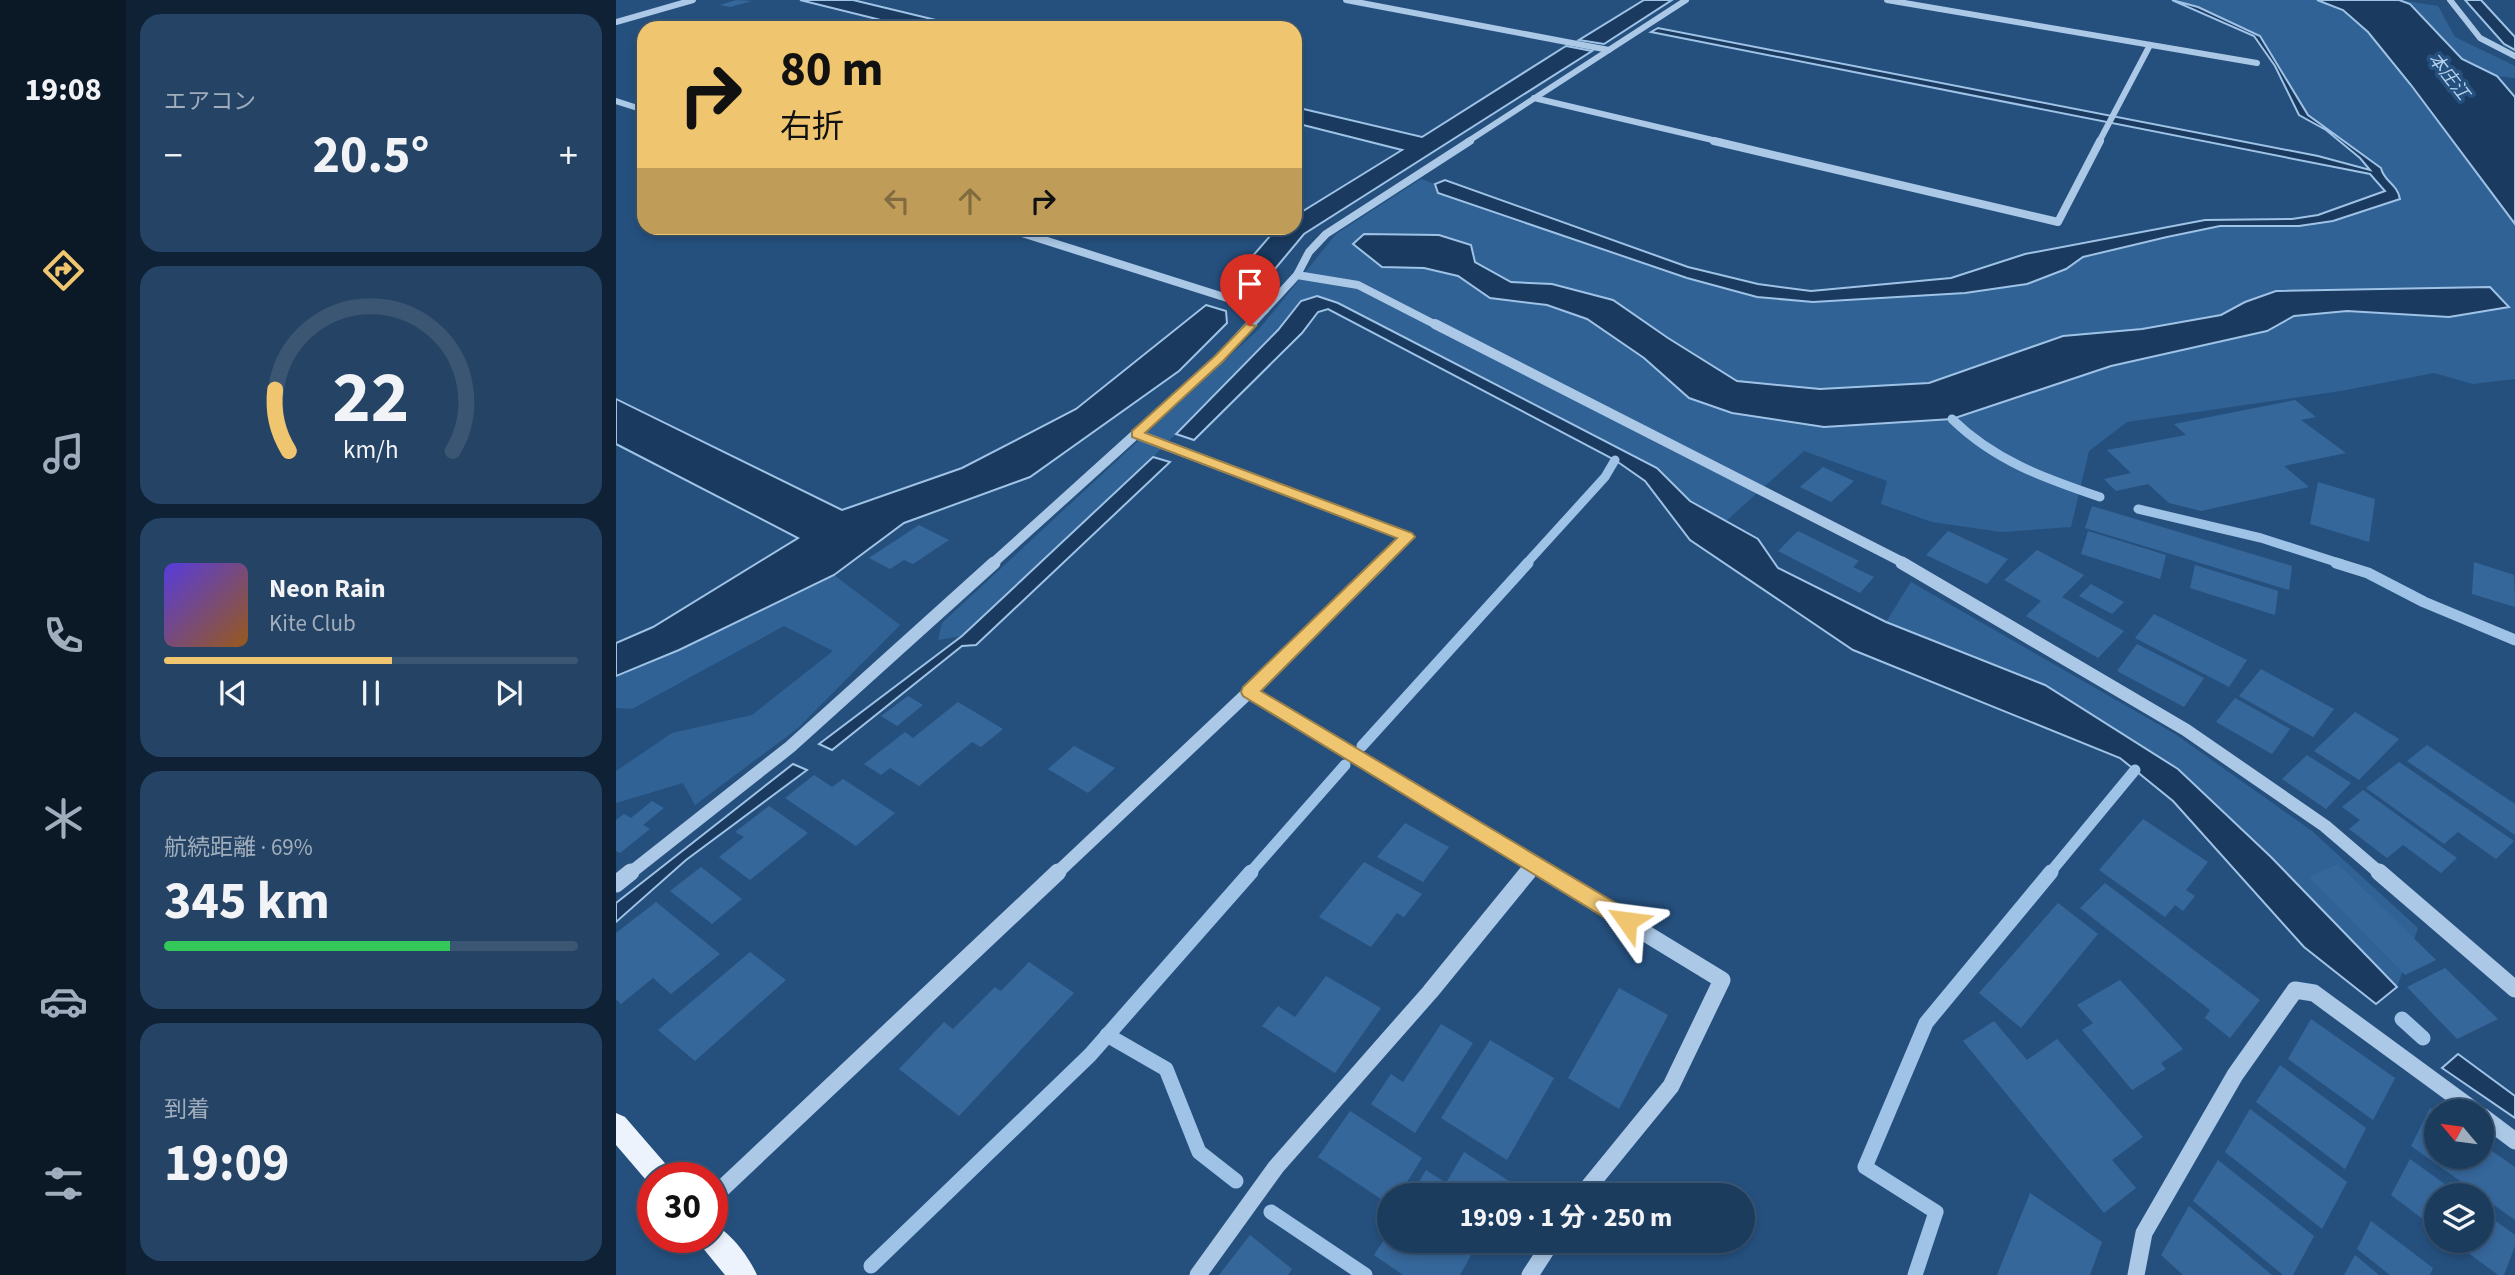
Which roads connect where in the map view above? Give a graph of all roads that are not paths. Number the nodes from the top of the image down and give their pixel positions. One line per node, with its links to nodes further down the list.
1 (693, 0): 6 (street)
2 (1346, 0): 8 (street)
3 (1686, 0): 8 (street)
4 (1887, 0): 7 (street)
5 (2450, 0): 9 (street)
6 (616, 22)
7 (2150, 45): 10 (street); 14 (street)
8 (1609, 50): 11 (street)
9 (2515, 56)
10 (2258, 63)
11 (1534, 99): 14 (street); 16 (street)
12 (616, 101): 13 (street)
13 (637, 108)
14 (2108, 126)
15 (1028, 235): 17 (street)
16 (1297, 275): 17 (street); 22 (street)
17 (1265, 310): 18 (street)
18 (1136, 434): 19 (street); 21 (street)
19 (1249, 692): 20 (street); 28 (street)
20 (1534, 865): 29 (street); 33 (street)
21 (616, 884)
22 (2515, 989)
23 (2459, 1099): 35 (street)
24 (2494, 1125): 26 (street)
25 (616, 1126): 27 (main road)
26 (2515, 1140)
27 (647, 1162)
28 (728, 1183)
29 (1593, 1183)
30 (725, 1253): 32 (main road)
31 (1544, 1253): 34 (street)
32 (743, 1275)
33 (1198, 1275)
34 (1530, 1275)
35 (2136, 1275)

